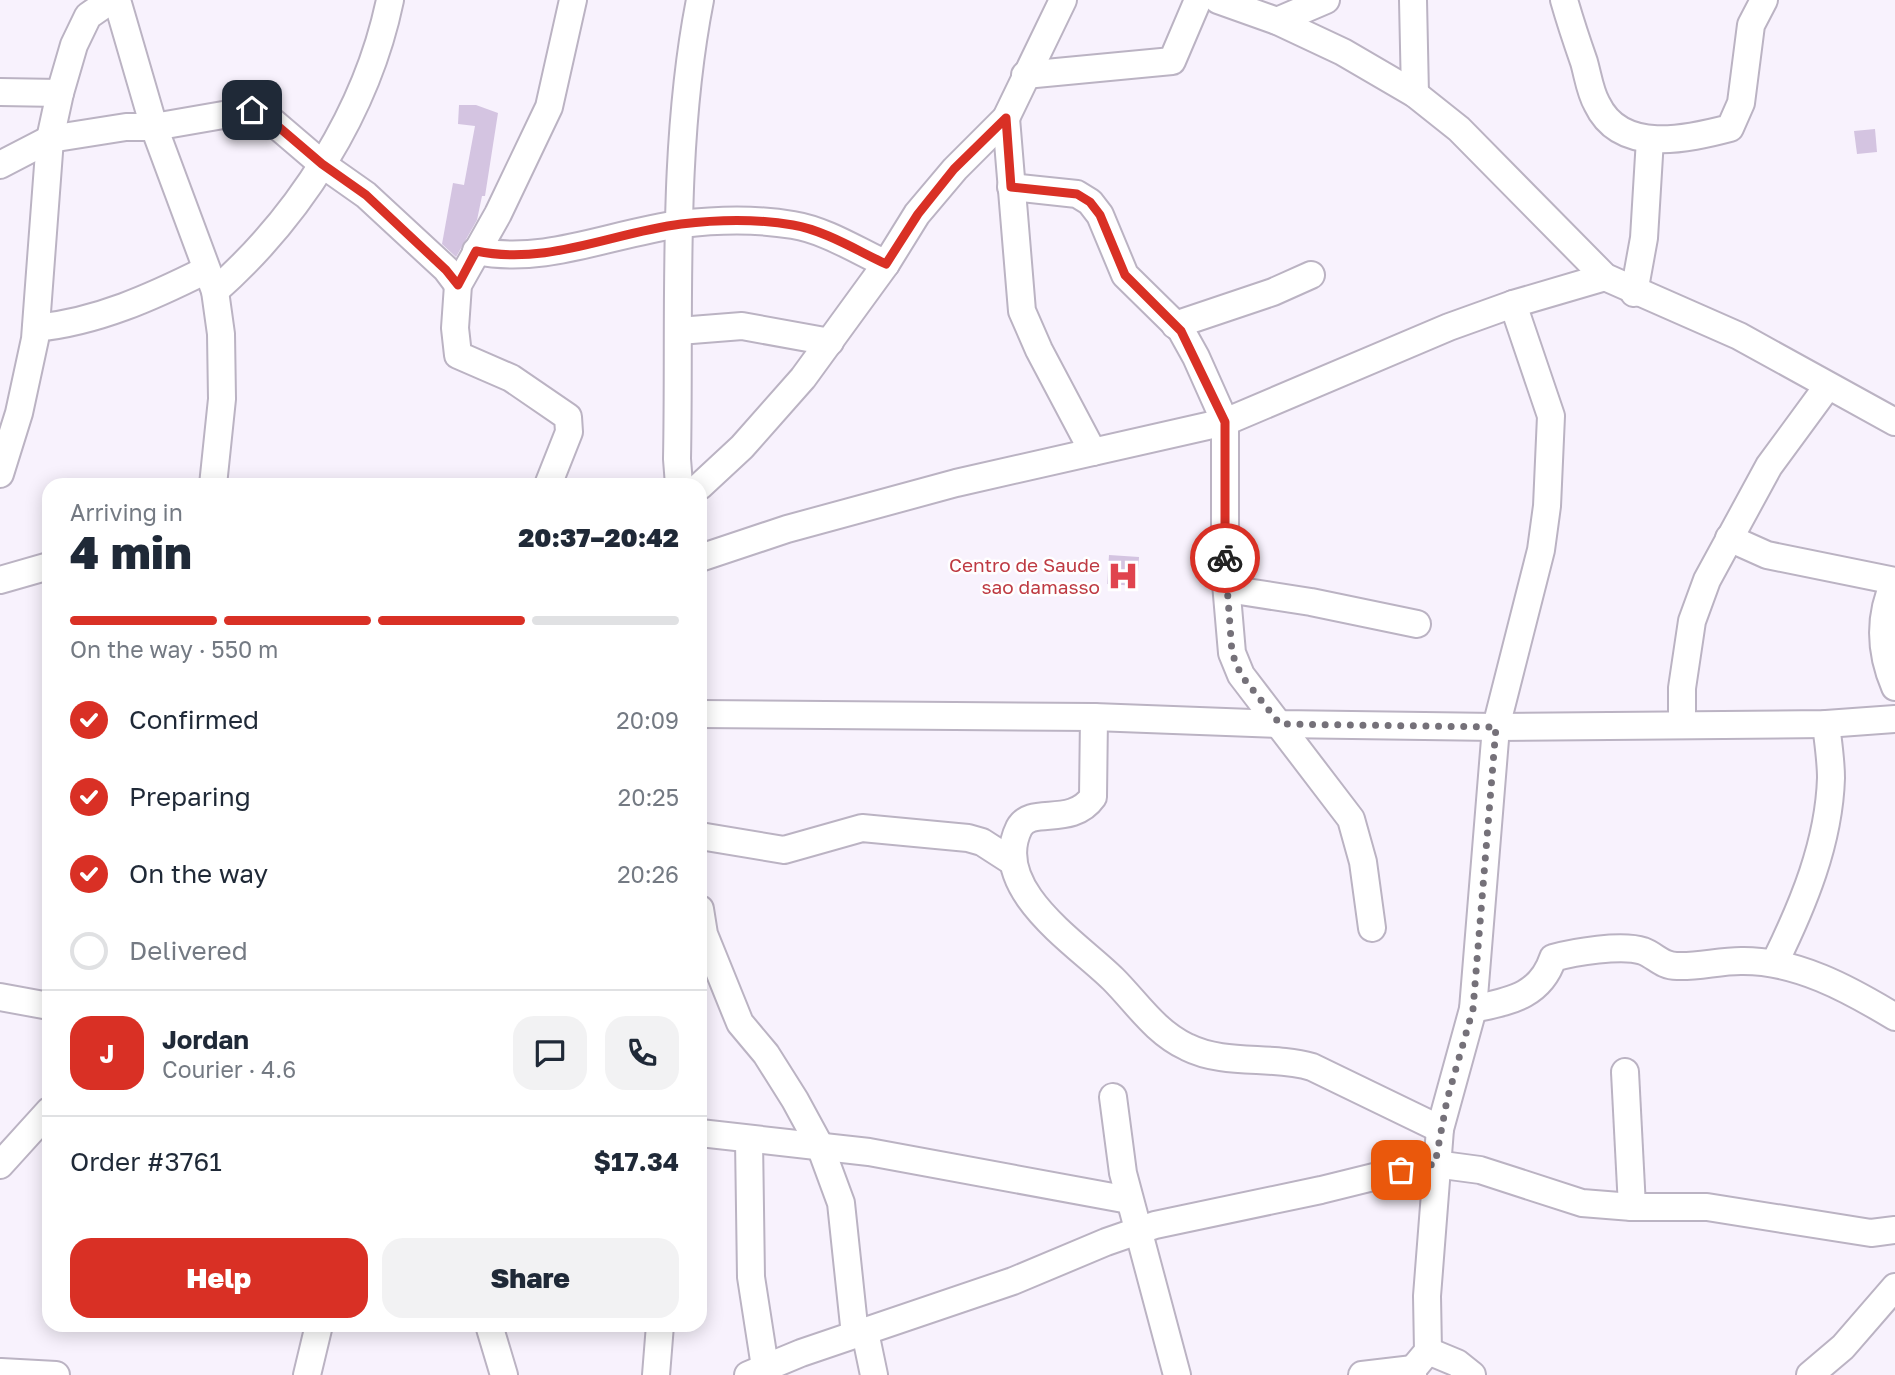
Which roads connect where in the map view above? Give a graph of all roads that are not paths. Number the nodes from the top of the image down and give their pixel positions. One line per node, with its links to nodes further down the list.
1 (111, 0): 13 (street)
2 (117, 0): 20 (street)
3 (390, 0): 24 (street)
4 (573, 0): 27 (street)
5 (700, 0): 26 (street)
6 (1063, 0): 15 (street)
7 (1198, 0): 15 (street)
8 (1218, 0): 14 (street)
9 (1326, 0): 14 (street)
10 (1413, 0): 18 (street)
11 (1564, 0): 22 (street)
12 (1763, 0): 22 (street)
13 (86, 8): 17 (street)
14 (1277, 21): 18 (street)
15 (1025, 75): 19 (street)
16 (0, 92): 17 (street)
17 (60, 93): 21 (street)
18 (1415, 94): 30 (street)
19 (1006, 118): 25 (street); 28 (street)
20 (154, 127): 21 (street); 24 (street); 31 (street)
21 (50, 139): 23 (street); 36 (street)
22 (1650, 139): 33 (street)
23 (0, 164)
24 (322, 164): 31 (street); 32 (street)
25 (1011, 187): 35 (street); 42 (street)
26 (681, 224): 27 (street); 28 (street); 37 (street)
27 (476, 251): 32 (street)
28 (886, 264): 38 (street)
29 (1311, 275): 35 (street)
30 (1605, 277): 33 (street); 34 (street)
31 (211, 280): 36 (street); 44 (street)
32 (458, 285): 45 (street)
33 (1634, 292): 39 (street)
34 (1513, 304): 40 (street); 61 (street)
35 (1175, 325): 40 (street)
36 (36, 328): 43 (street)
37 (680, 331): 38 (street); 46 (street)
38 (830, 342): 47 (street)
39 (1827, 387): 41 (street); 48 (street)
40 (1225, 422): 42 (street); 52 (street)
41 (1895, 422)
42 (1093, 452): 49 (street)
43 (0, 474)
44 (214, 478)
45 (551, 478)
46 (679, 478)
47 (707, 480)
48 (1729, 538): 54 (street); 60 (street)
49 (707, 556)
50 (42, 568): 51 (street)
51 (0, 580)
52 (1227, 589): 53 (street); 58 (street)
53 (1417, 624)
54 (1895, 687)
55 (707, 714): 56 (street)
56 (1094, 717): 58 (street); 63 (street)
57 (1895, 719): 59 (street)
58 (1280, 724): 61 (street); 64 (street)
59 (1826, 724): 60 (street); 66 (street)
60 (1682, 725): 61 (street)
61 (1496, 727): 69 (street)
62 (707, 837): 63 (street)
63 (1013, 862): 74 (street)
64 (1372, 928)
65 (707, 941): 77 (street)
66 (1774, 962): 69 (street); 70 (street)
67 (0, 997): 68 (street)
68 (42, 1005)
69 (1473, 1009): 74 (street)
70 (1895, 1017)
71 (1625, 1072): 81 (street)
72 (1113, 1097): 80 (street)
73 (42, 1119): 79 (street)
74 (1440, 1129): 78 (street)
75 (707, 1134): 76 (street)
76 (749, 1140): 77 (street); 90 (street)
77 (820, 1146): 80 (street); 88 (street)
78 (1435, 1164): 81 (street); 83 (street); 89 (street)
79 (0, 1165)
80 (1129, 1200): 83 (street)
81 (1632, 1207): 82 (street)
82 (1895, 1230)
83 (1138, 1232): 88 (street); 97 (street)
84 (1895, 1287): 100 (street)
85 (317, 1332): 93 (street)
86 (491, 1332): 94 (street)
87 (659, 1332): 95 (street)
88 (860, 1334): 90 (street); 96 (street)
89 (1418, 1365): 98 (street); 99 (street)
90 (756, 1371)
91 (1, 1372): 92 (street)
92 (56, 1375)
93 (307, 1375)
94 (504, 1375)
95 (656, 1375)
96 (874, 1375)
97 (1177, 1375)
98 (1362, 1375)
99 (1472, 1375)
100 (1810, 1375)

